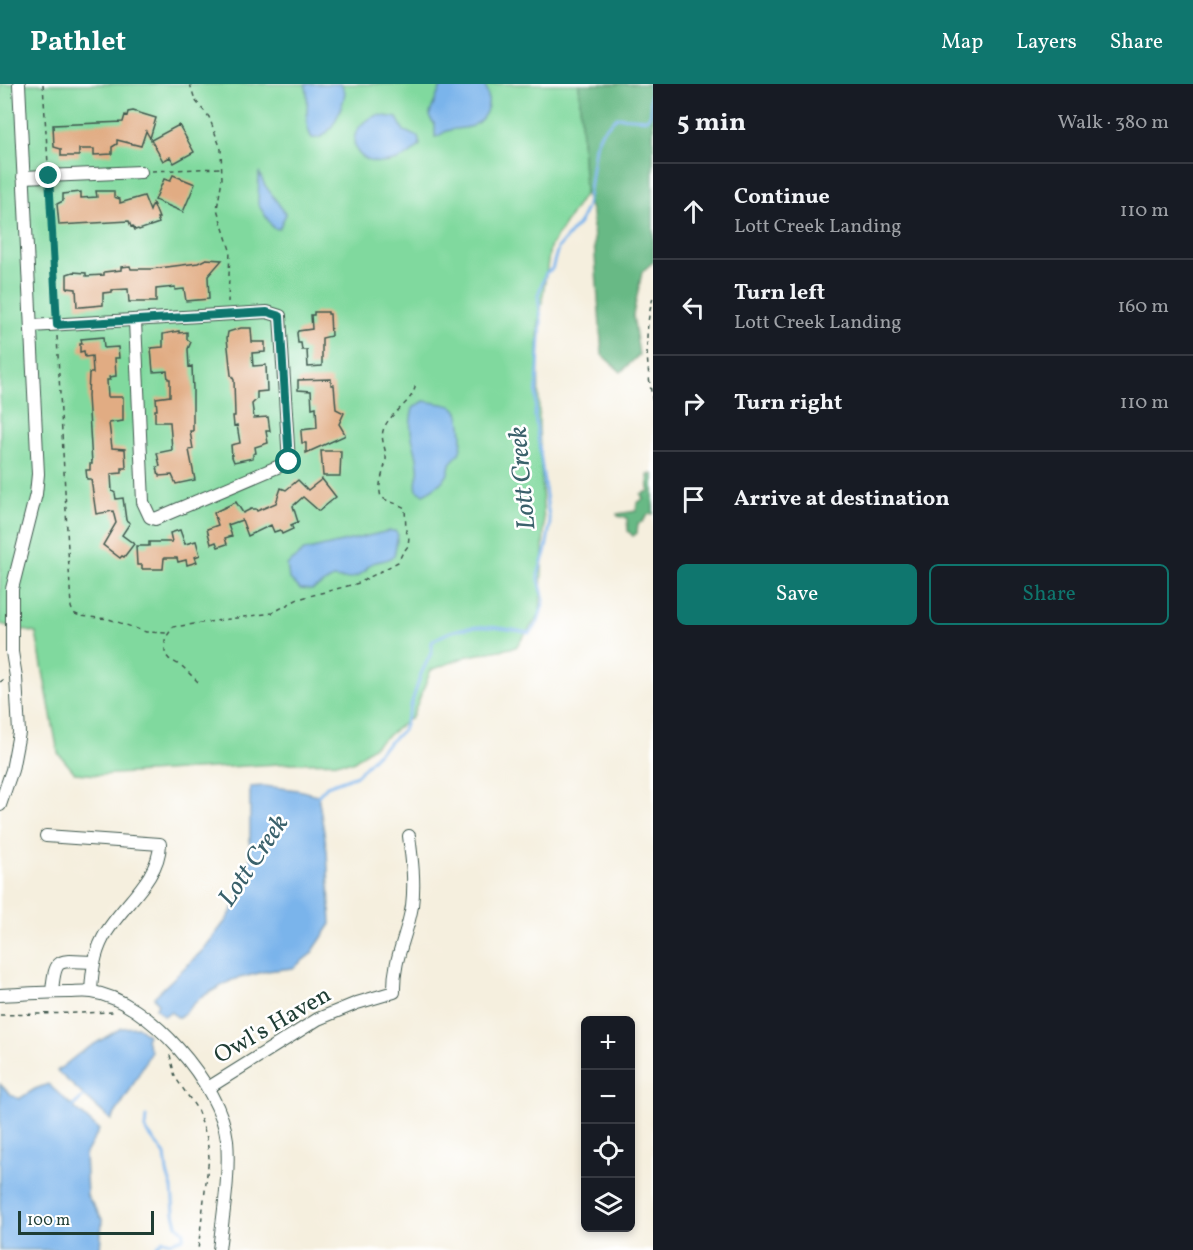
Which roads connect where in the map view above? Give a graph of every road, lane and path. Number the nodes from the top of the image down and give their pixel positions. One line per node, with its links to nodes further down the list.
1 (19, 84): 7 (street)
2 (43, 84): 6 (path)
3 (190, 84): 4 (path)
4 (220, 168): 5 (path); 9 (path)
5 (141, 172): 6 (street)
6 (49, 176): 7 (street); 11 (path)
7 (23, 177): 12 (street)
8 (653, 298): 14 (path)
9 (228, 315): 10 (street); 10 (street)
10 (135, 321): 11 (street)
11 (57, 325): 12 (street); 15 (path)
12 (31, 326): 16 (street)
13 (416, 383): 15 (path)
14 (653, 403)
15 (168, 633): 17 (path)
16 (6, 653): 18 (street)
17 (198, 682)
18 (0, 805)
19 (46, 836): 21 (street)
20 (409, 836): 28 (street, Owl's Haven)
21 (93, 962): 22 (street); 23 (street)
22 (52, 992): 23 (street); 24 (street)
23 (91, 992): 25 (street)
24 (0, 995)
25 (125, 1008): 26 (path); 27 (street)
26 (0, 1015)
27 (171, 1048): 28 (street); 29 (path)
28 (208, 1088): 30 (street)
29 (198, 1250)
30 (219, 1250)

